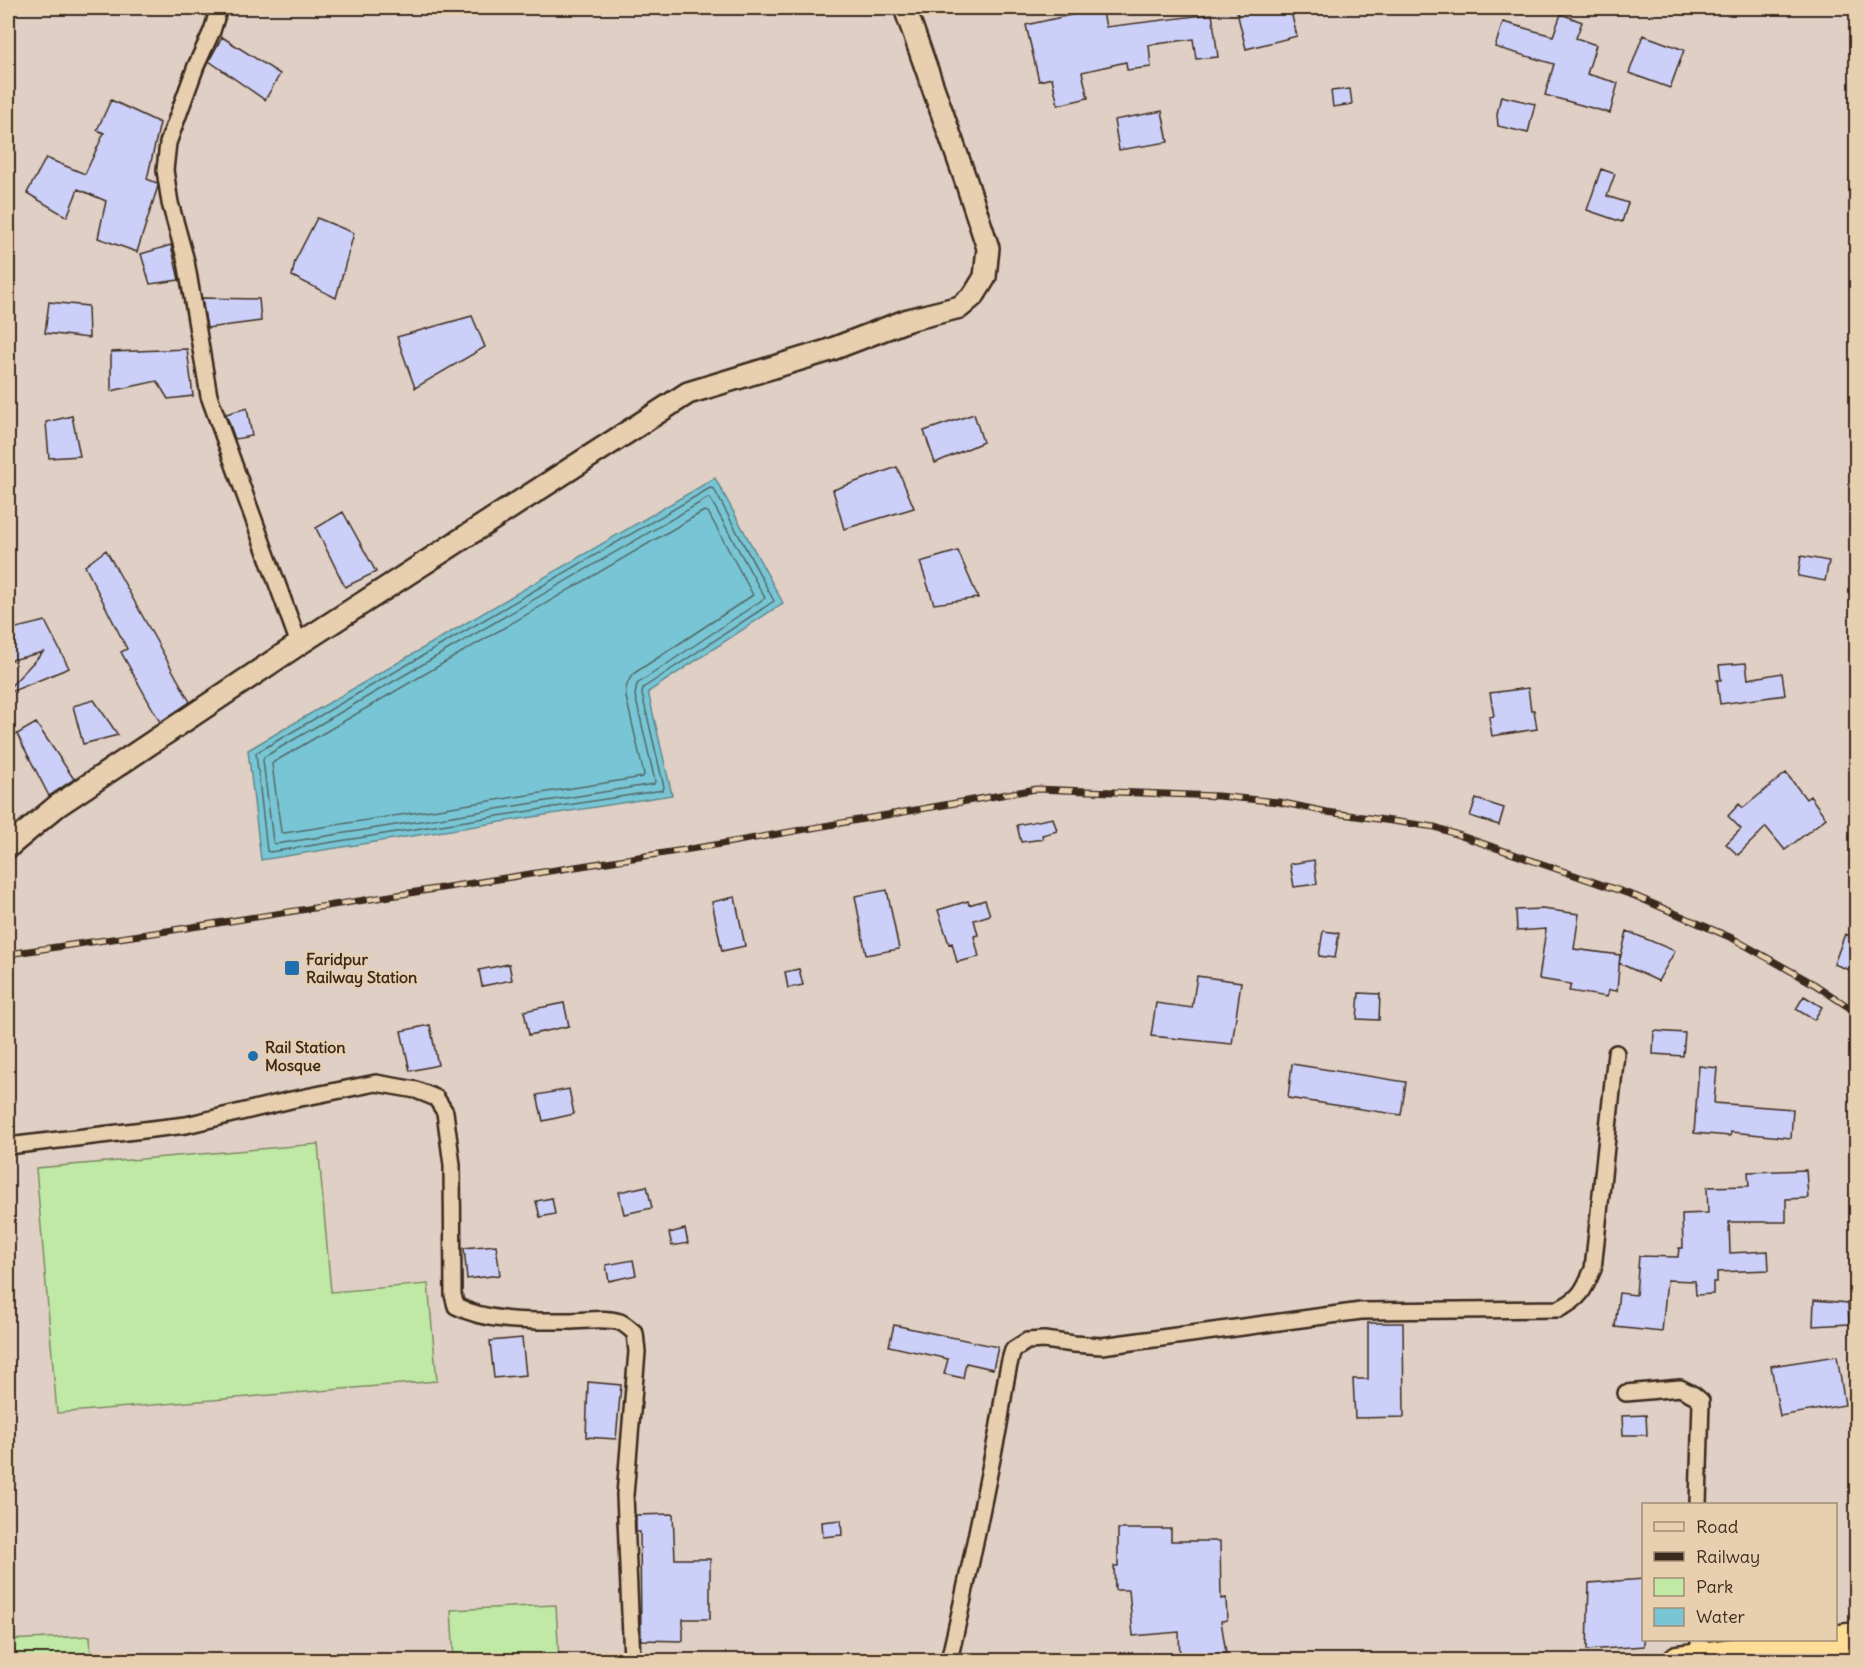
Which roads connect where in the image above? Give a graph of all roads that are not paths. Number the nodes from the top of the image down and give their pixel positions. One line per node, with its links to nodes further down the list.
1 (219, 8): 3 (street)
2 (905, 8): 3 (street)
3 (299, 644): 4 (street)
4 (8, 847)
5 (1616, 1053): 14 (street)
6 (8, 1146): 13 (street)
7 (1626, 1393): 8 (street)
8 (1698, 1503)
9 (1857, 1637): 10 (highway)
10 (1837, 1639)
11 (1816, 1641): 12 (highway)
12 (1692, 1653)
13 (632, 1660)
14 (949, 1660)

